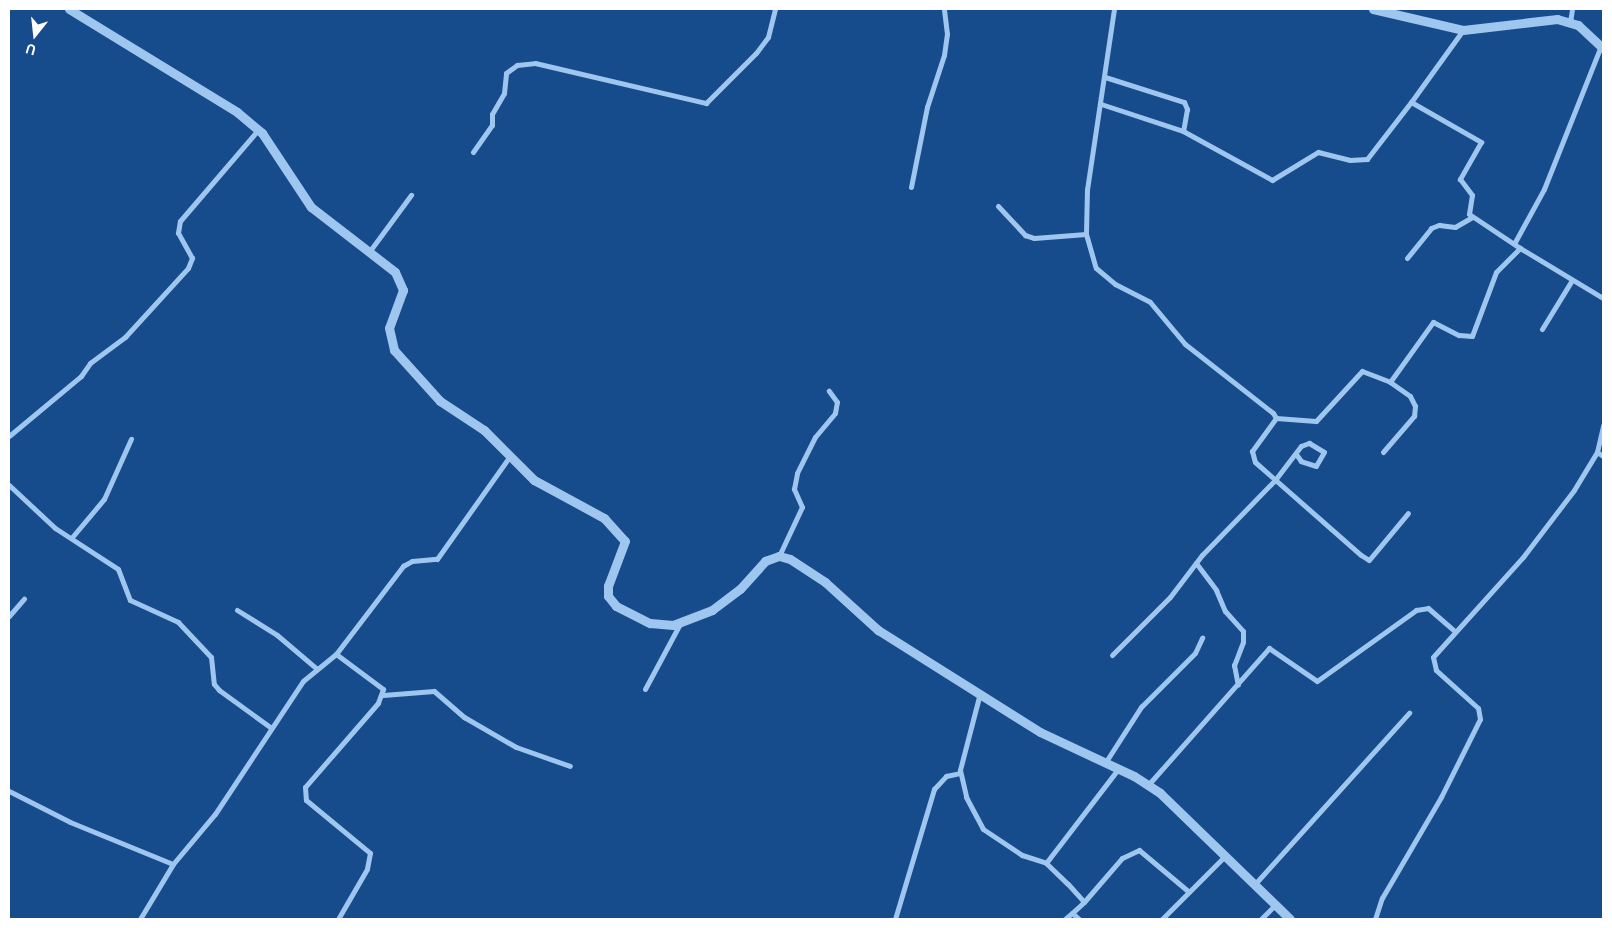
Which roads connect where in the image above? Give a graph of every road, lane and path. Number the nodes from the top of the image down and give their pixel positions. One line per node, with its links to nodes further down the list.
1 (69, 9): 13 (street)
2 (775, 9): 15 (street)
3 (944, 9): 16 (street)
4 (1114, 9): 10 (street)
5 (1373, 9): 8 (street)
6 (1572, 9): 7 (street)
7 (1570, 22): 8 (street); 9 (street)
8 (1464, 30): 11 (street)
9 (1602, 47): 21 (street)
10 (1104, 77): 12 (street); 14 (street)
11 (1411, 102): 14 (street); 19 (street)
12 (1101, 104): 14 (street); 20 (street)
13 (258, 130): 23 (street); 32 (street)
14 (1183, 131)
15 (473, 152)
16 (912, 187)
17 (411, 195): 23 (street)
18 (998, 206): 20 (street)
19 (1472, 217): 21 (street); 24 (street)
20 (1086, 234): 30 (street)
21 (1515, 242): 22 (street)
22 (1520, 248): 25 (street); 28 (street)
23 (369, 253): 37 (street)
24 (1406, 258)
25 (1572, 280): 26 (street); 27 (street)
26 (1603, 298)
27 (1542, 329)
28 (1390, 382): 30 (street); 34 (street)
29 (829, 391): 43 (street)
30 (1276, 418): 39 (street)
31 (1603, 425): 35 (street)
32 (9, 436)
33 (131, 439): 42 (street)
34 (1383, 452)
35 (1597, 452): 38 (street); 49 (street)
36 (1296, 454): 36 (street); 39 (street)
37 (510, 456): 48 (street); 51 (street)
38 (1603, 456)
39 (1275, 480): 41 (street); 44 (street)
40 (9, 486): 42 (street)
41 (1408, 513)
42 (73, 536): 59 (street)
43 (779, 556): 48 (street); 56 (street)
44 (1196, 563): 52 (street); 54 (street)
45 (24, 599): 47 (street)
46 (237, 610): 53 (street)
47 (9, 616)
48 (681, 622): 55 (street)
49 (1454, 631): 54 (street); 82 (street)
50 (1202, 638): 60 (street)
51 (336, 654): 53 (street); 57 (street)
52 (1112, 655)
53 (317, 668): 59 (street)
54 (1238, 685): 64 (street)
55 (645, 689)
56 (980, 693): 60 (street); 63 (street)
57 (383, 695): 61 (street); 75 (street)
58 (1408, 713): 69 (street)
59 (270, 727): 68 (street)
60 (1105, 764): 62 (street)
61 (570, 766)
62 (1118, 769): 64 (street); 67 (street)
63 (960, 773): 67 (street); 76 (street)
64 (1148, 785): 66 (street)
65 (9, 791): 68 (street)
66 (1225, 856): 69 (street); 70 (street)
67 (1046, 863): 71 (street)
68 (173, 864): 74 (street)
69 (1254, 885): 72 (street)
70 (1189, 892): 71 (street); 79 (street)
71 (1084, 902): 73 (street)
72 (1274, 906): 80 (street); 81 (street)
73 (1072, 913): 77 (street); 78 (street)
74 (140, 919)
75 (338, 919)
76 (895, 919)
77 (1066, 919)
78 (1079, 919)
79 (1162, 919)
80 (1261, 919)
81 (1290, 919)
82 (1375, 919)

